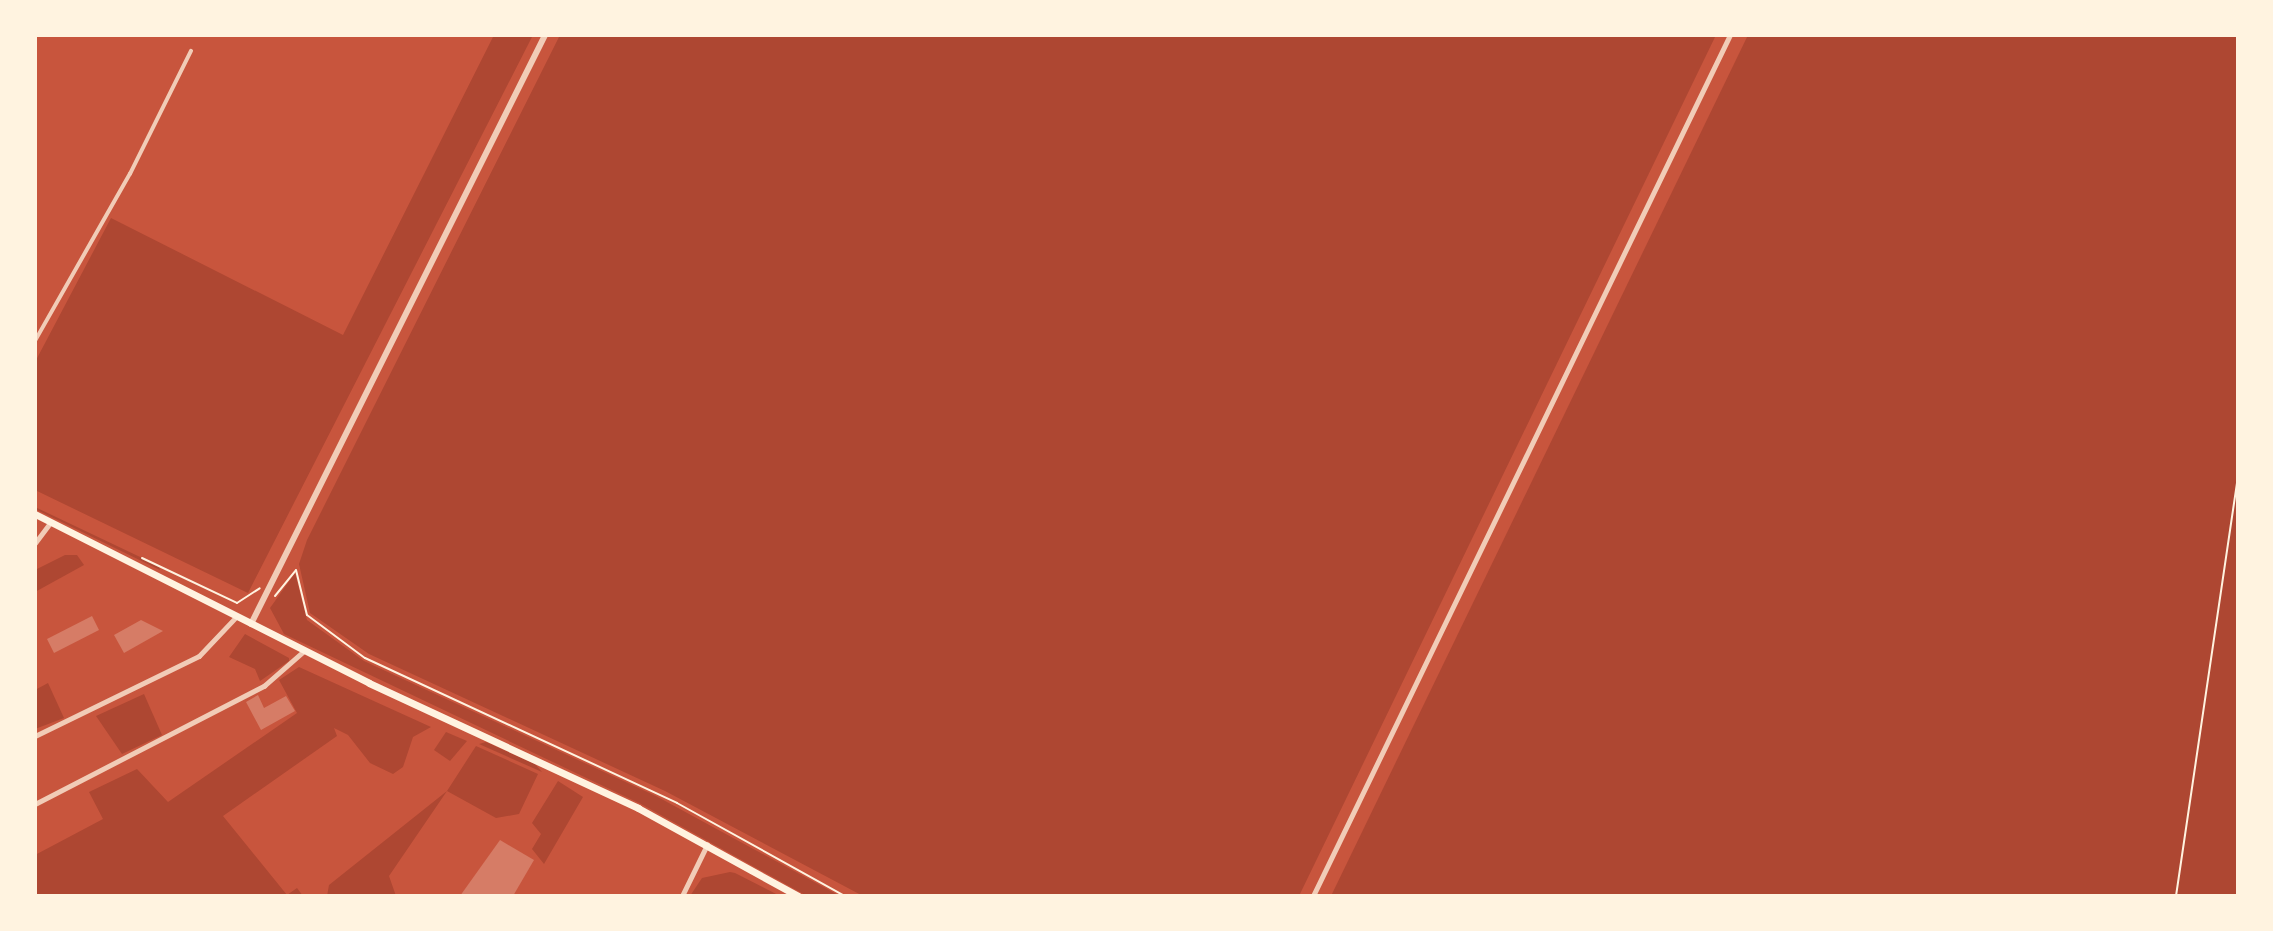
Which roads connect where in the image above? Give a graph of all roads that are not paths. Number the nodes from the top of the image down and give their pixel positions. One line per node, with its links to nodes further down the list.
1 (545, 35): 9 (street)
2 (1730, 35): 16 (street)
3 (191, 51): 4 (street)
4 (35, 341)
5 (35, 514): 6 (main road)
6 (51, 522): 7 (street); 8 (main road)
7 (35, 543)
8 (236, 617): 9 (main road); 11 (street)
9 (251, 624): 10 (main road)
10 (304, 651): 12 (street); 13 (main road)
11 (35, 736)
12 (35, 804)
13 (707, 845): 14 (street); 15 (main road)
14 (682, 896)
15 (798, 896)
16 (1313, 896)

